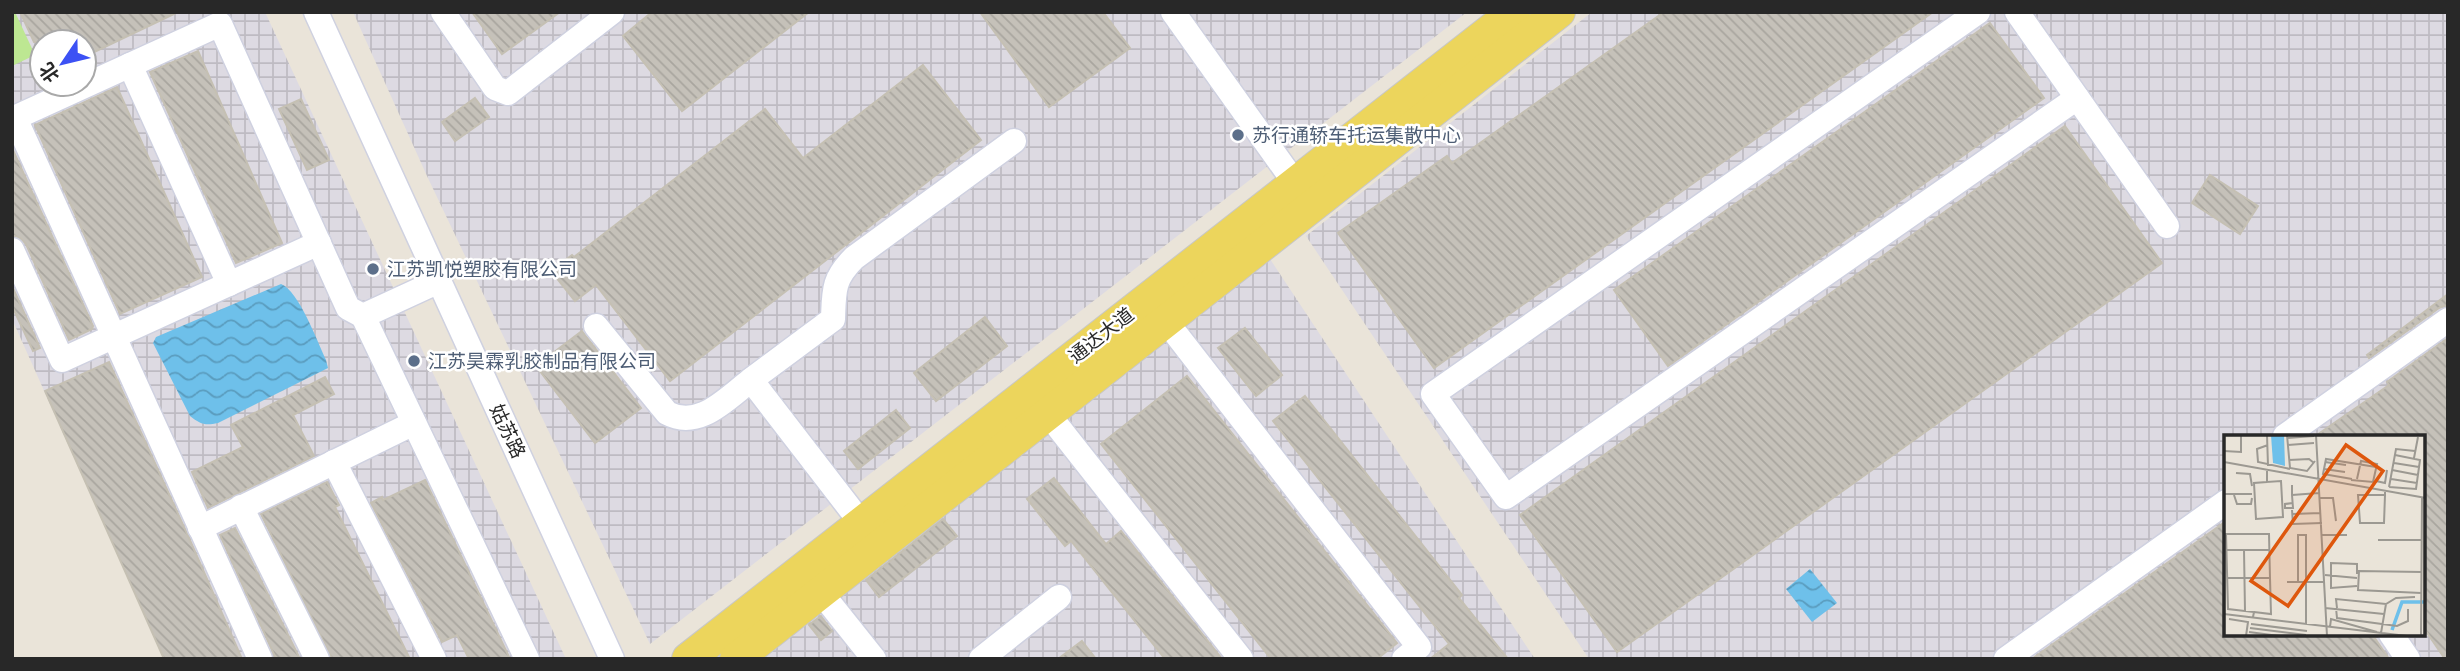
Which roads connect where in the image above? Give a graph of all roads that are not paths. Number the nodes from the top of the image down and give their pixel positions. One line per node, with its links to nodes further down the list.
1 (316, 12): 17 (street, 姑苏路)
2 (443, 12): 3 (street)
3 (612, 12)
4 (1173, 12): 13 (street)
5 (1514, 12): 13 (main road, 通达大道)
6 (1559, 12): 13 (main road, 通达大道)
7 (1978, 12): 10 (street)
8 (2017, 12): 10 (street)
9 (130, 65): 11 (street); 15 (street); 18 (street)
10 (2077, 98): 14 (street)
11 (13, 119): 23 (street)
12 (1014, 141): 24 (street)
13 (1304, 195): 19 (main road, 通达大道)
14 (2167, 226)
15 (319, 243): 18 (street); 20 (street)
16 (12, 250): 23 (street)
17 (439, 281): 20 (street); 40 (street, 姑苏路)
18 (229, 284): 23 (street)
19 (1157, 310): 25 (main road, 通达大道); 46 (street)
20 (363, 316): 26 (street)
21 (2448, 320): 27 (street)
22 (596, 326): 24 (street)
23 (113, 338): 31 (street)
24 (751, 380): 32 (street)
25 (1039, 403): 32 (main road, 通达大道); 45 (street)
26 (414, 423): 28 (street); 39 (street)
27 (2286, 435)
28 (334, 462): 30 (street); 38 (street)
29 (2224, 503): 47 (street)
30 (242, 507): 31 (street); 37 (street)
31 (200, 528): 36 (street)
32 (870, 535): 33 (main road, 通达大道)
33 (812, 581): 41 (main road, 通达大道); 42 (main road, 通达大道); 43 (street)
34 (1059, 597): 44 (street)
35 (2392, 636): 48 (street)
36 (260, 659)
37 (317, 659)
38 (434, 659)
39 (527, 659)
40 (612, 659)
41 (688, 659)
42 (736, 659)
43 (874, 659)
44 (981, 659)
45 (1241, 659)
46 (1404, 659)
47 (2006, 659)
48 (2409, 659)

